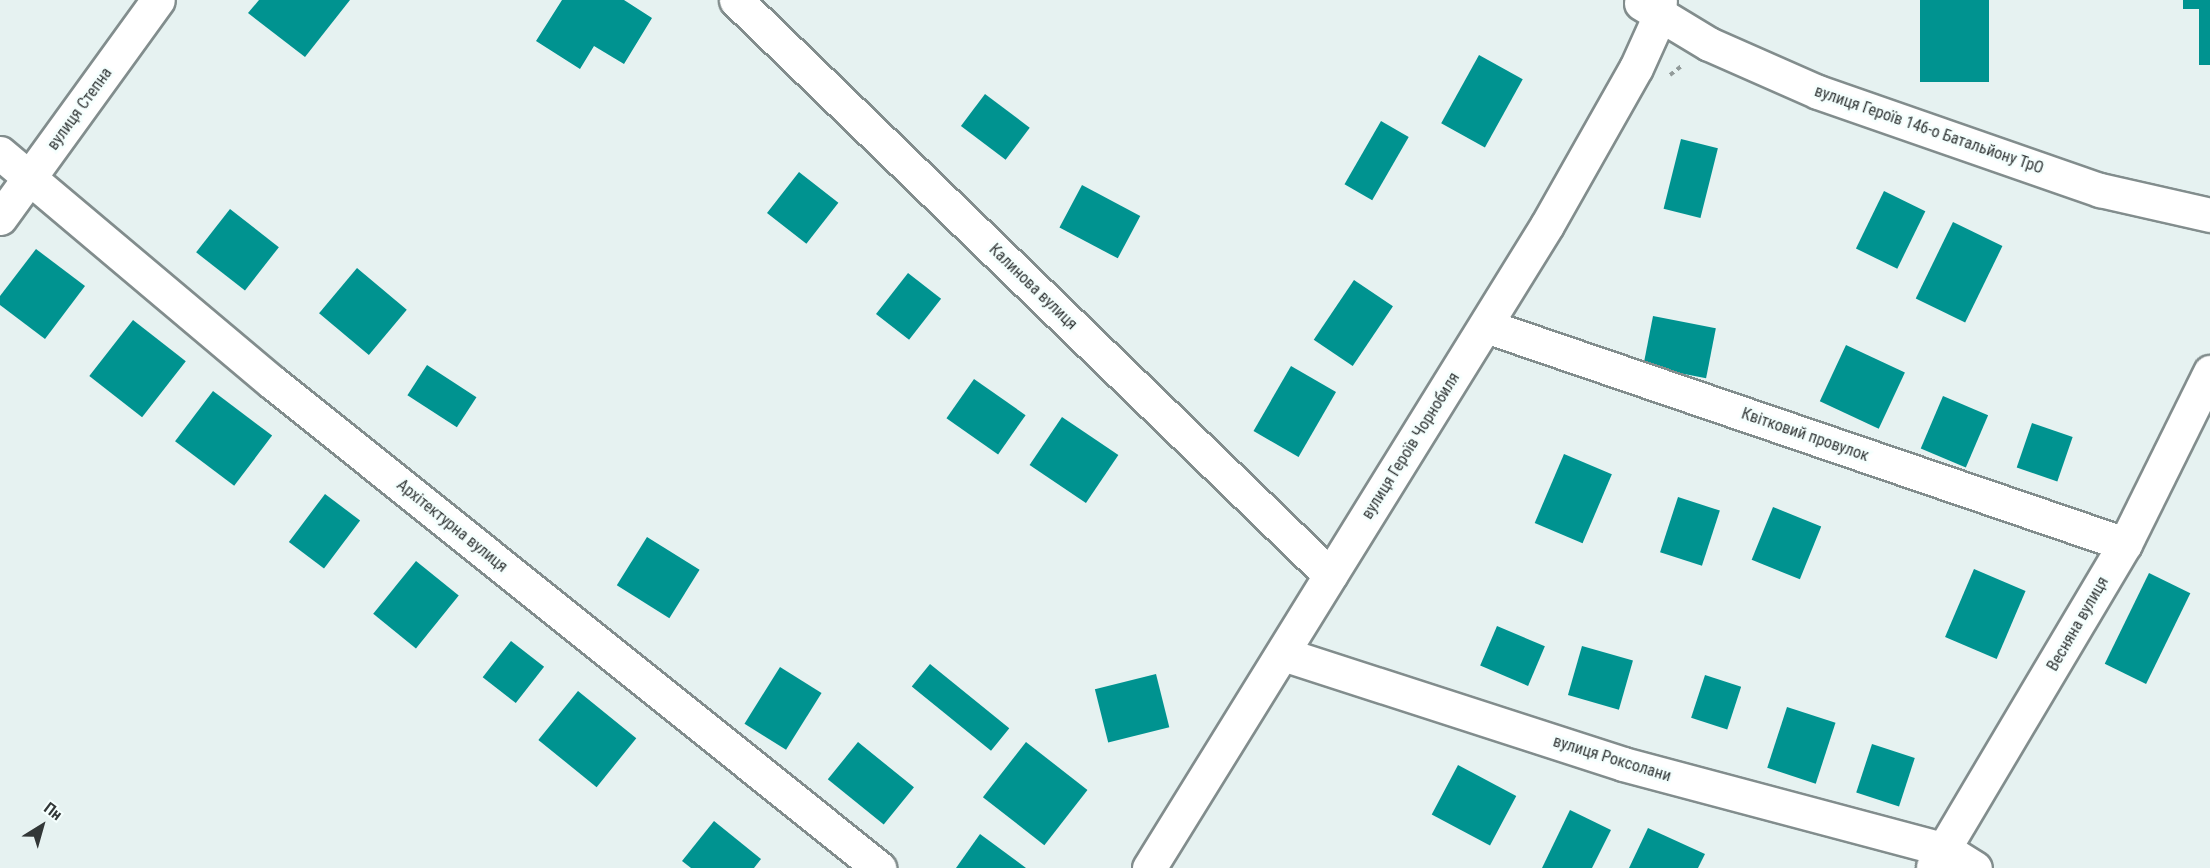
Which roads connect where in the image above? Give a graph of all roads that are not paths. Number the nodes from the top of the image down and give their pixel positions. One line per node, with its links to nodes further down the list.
1 (158, 0): 5 (street, вулиця Степна)
2 (736, 0): 11 (street, Калинова вулиця)
3 (1652, 6): 6 (street, вулиця Героїв 146-о Батальйону ТрО); 8 (street, вулиця Героїв Чорнобиля)
4 (0, 153): 5 (street, Архітектурна вулиця)
5 (30, 179): 7 (street, вулиця Степна); 14 (street, Архітектурна вулиця)
6 (2210, 215)
7 (0, 218)
8 (1486, 326): 10 (street, Квітковий провулок); 11 (street, вулиця Героїв Чорнобиля)
9 (2210, 372): 10 (street, Весняна вулиця)
10 (2125, 544): 13 (street, Весняна вулиця)
11 (1330, 575): 12 (street, вулиця Героїв Чорнобиля)
12 (1283, 654): 13 (street, вулиця Роксолани); 15 (street, вулиця Героїв Чорнобиля)
13 (1939, 859): 16 (street, вулиця Роксолани)
14 (879, 868)
15 (1149, 868)
16 (1975, 868)

